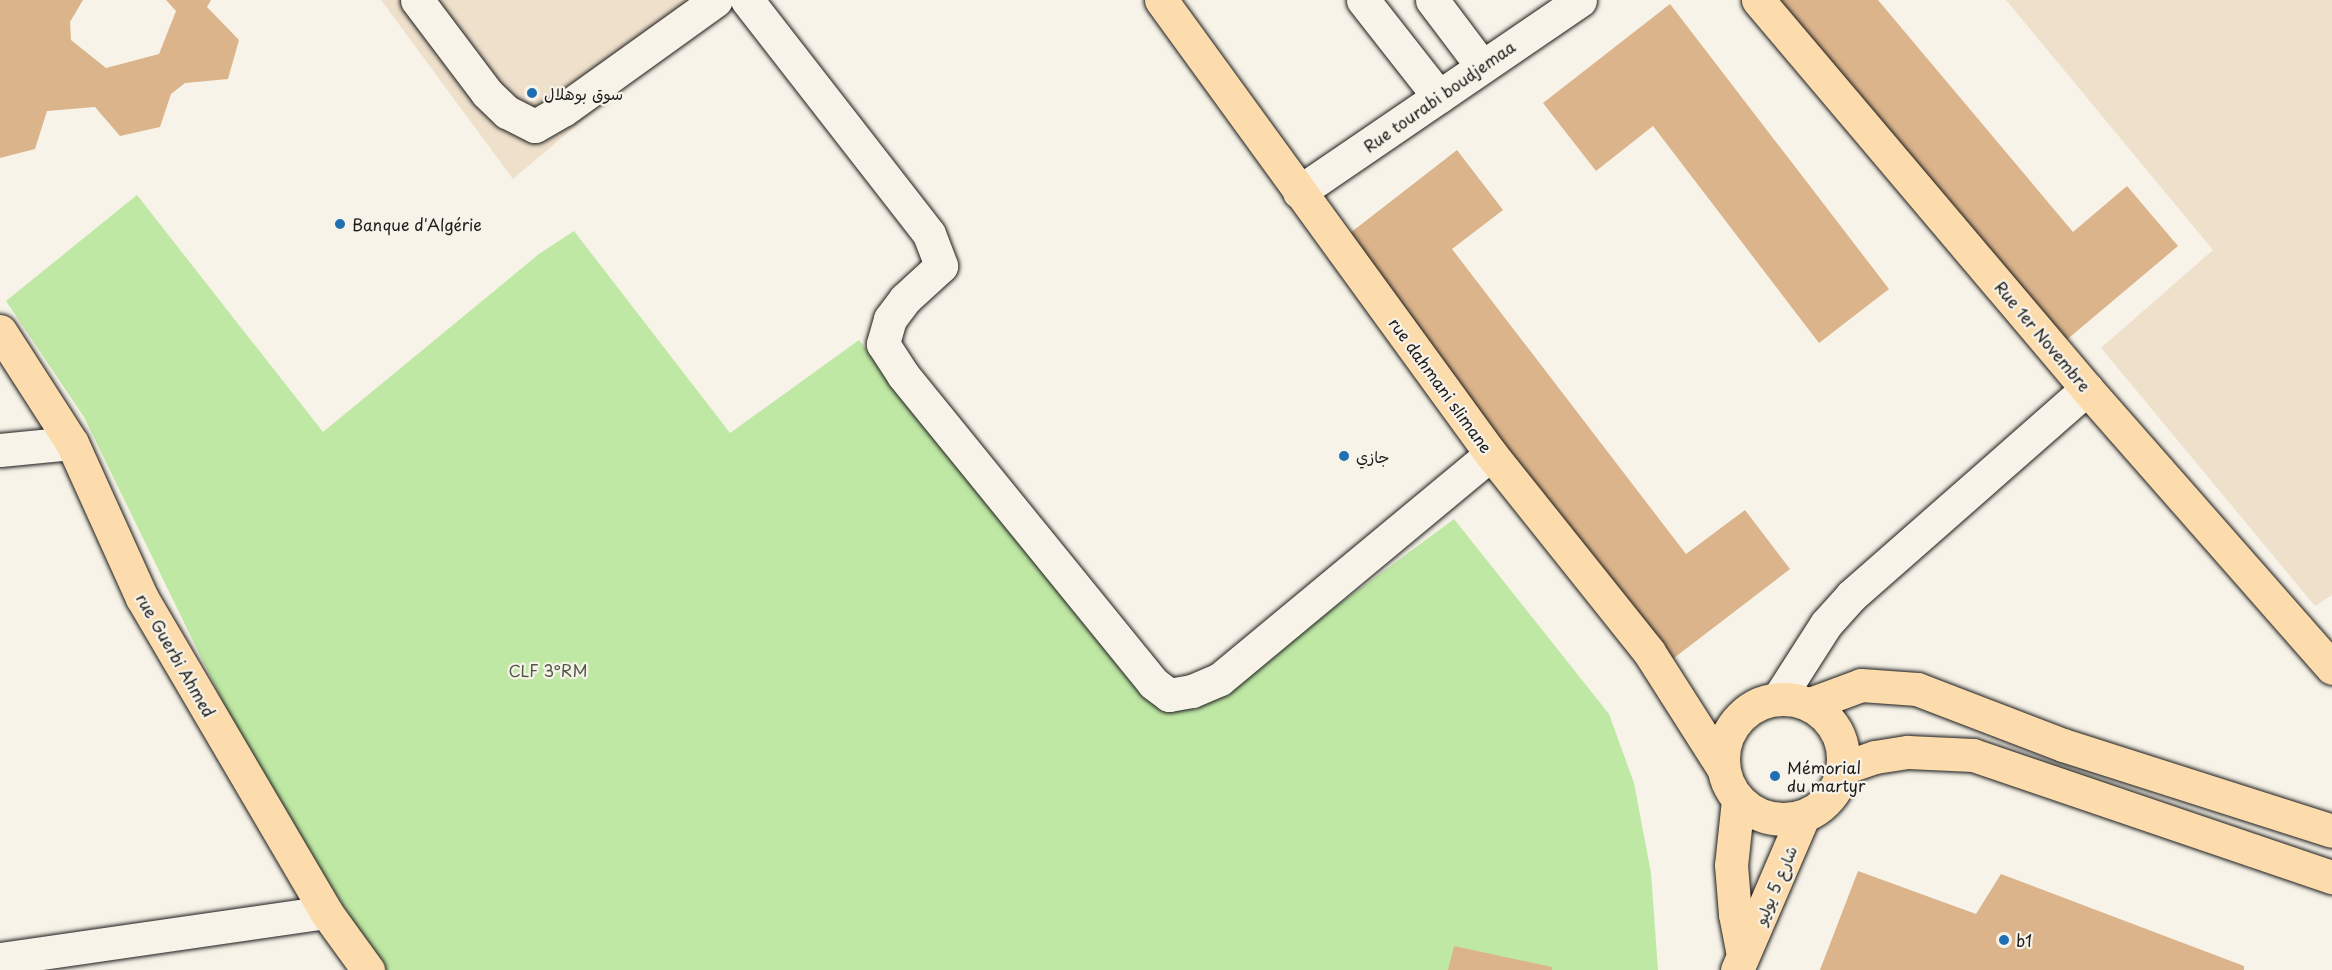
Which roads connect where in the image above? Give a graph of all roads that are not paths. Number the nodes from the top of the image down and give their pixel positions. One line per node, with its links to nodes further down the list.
1 (417, 0): 2 (street)
2 (716, 0)
3 (747, 0): 16 (street)
4 (1161, 0): 11 (main road, rue dahmani slimane)
5 (1363, 0): 10 (street)
6 (1432, 0): 9 (street)
7 (1580, 0): 9 (street, Rue tourabi boudjemaa)
8 (1758, 0): 13 (main road, Rue 1er Novembre)
9 (1481, 65): 10 (street, Rue tourabi boudjemaa)
10 (1439, 97): 11 (street, Rue tourabi boudjemaa)
11 (1299, 192): 16 (main road, rue dahmani slimane)
12 (0, 331): 14 (main road, rue Guerbi Ahmed)
13 (2087, 389): 17 (main road, Rue 1er Novembre); 18 (street)
14 (72, 443): 15 (street); 26 (main road, rue Guerbi Ahmed)
15 (0, 450)
16 (1491, 454): 20 (main road, rue dahmani slimane)
17 (2332, 669)
18 (1778, 699): 19 (main road); 20 (main road)
19 (1810, 704): 21 (main road); 24 (main road)
20 (1723, 768): 22 (main road)
21 (1843, 768): 23 (main road); 25 (main road)
22 (1738, 800): 23 (main road); 28 (main road, شارع 5 يوليو)
23 (1803, 817): 28 (main road, شارع 5 يوليو)
24 (2332, 831)
25 (2332, 877)
26 (326, 912): 27 (street); 29 (main road, rue Guerbi Ahmed)
27 (0, 959)
28 (1739, 960)
29 (368, 970)

